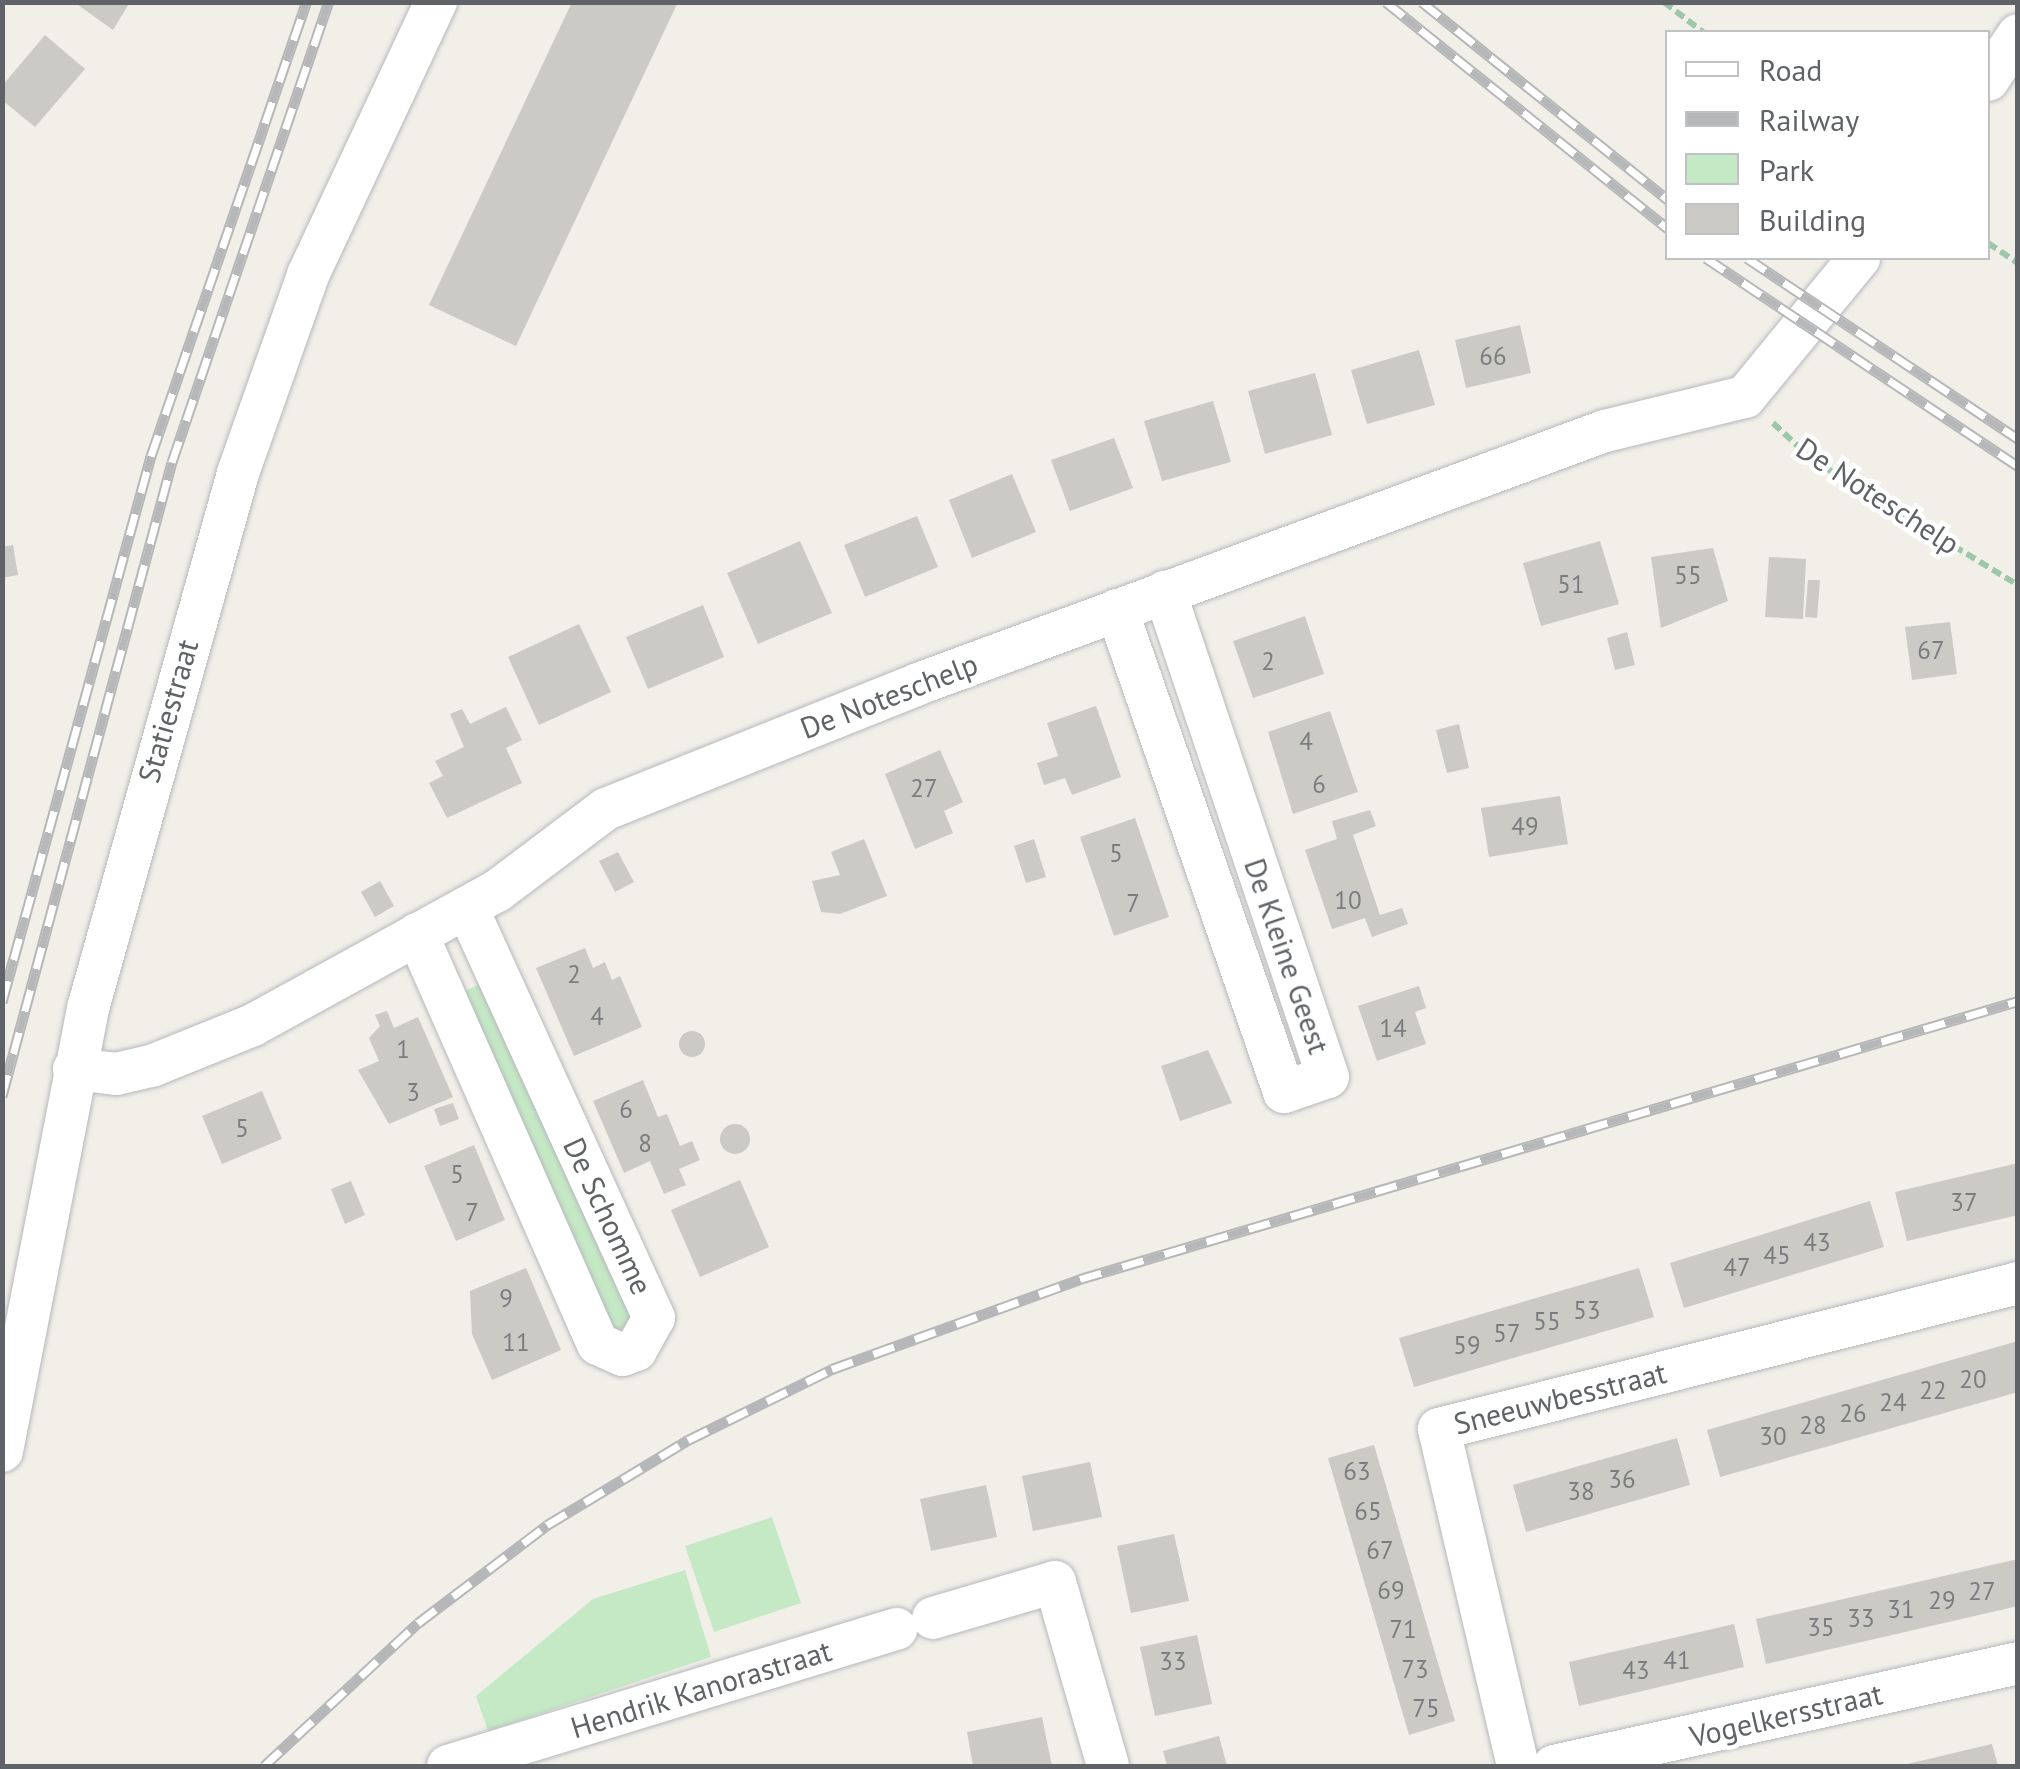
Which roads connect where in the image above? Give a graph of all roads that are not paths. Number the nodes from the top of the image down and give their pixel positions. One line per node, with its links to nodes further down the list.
1 (436, 2): 9 (street, Statiestraat)
2 (2018, 36): 3 (street)
3 (1990, 77)
4 (1858, 260): 5 (street, De Noteschelp)
5 (1165, 592): 6 (street, De Noteschelp); 6 (street, De Kleine Geest)
6 (1117, 610): 7 (street, De Noteschelp)
7 (467, 908): 8 (street, De Noteschelp); 8 (street, De Schomme)
8 (417, 934): 9 (street, De Noteschelp)
9 (74, 1069): 11 (street, Statiestraat)
10 (2018, 1283): 15 (street, Sneeuwbesstraat)
11 (2, 1451)
12 (2018, 1663): 16 (street, Vogelkersstraat)
13 (448, 1766): 14 (street, Hendrik Kanorastraat)
14 (1108, 1766)
15 (1518, 1766)
16 (1554, 1766)

